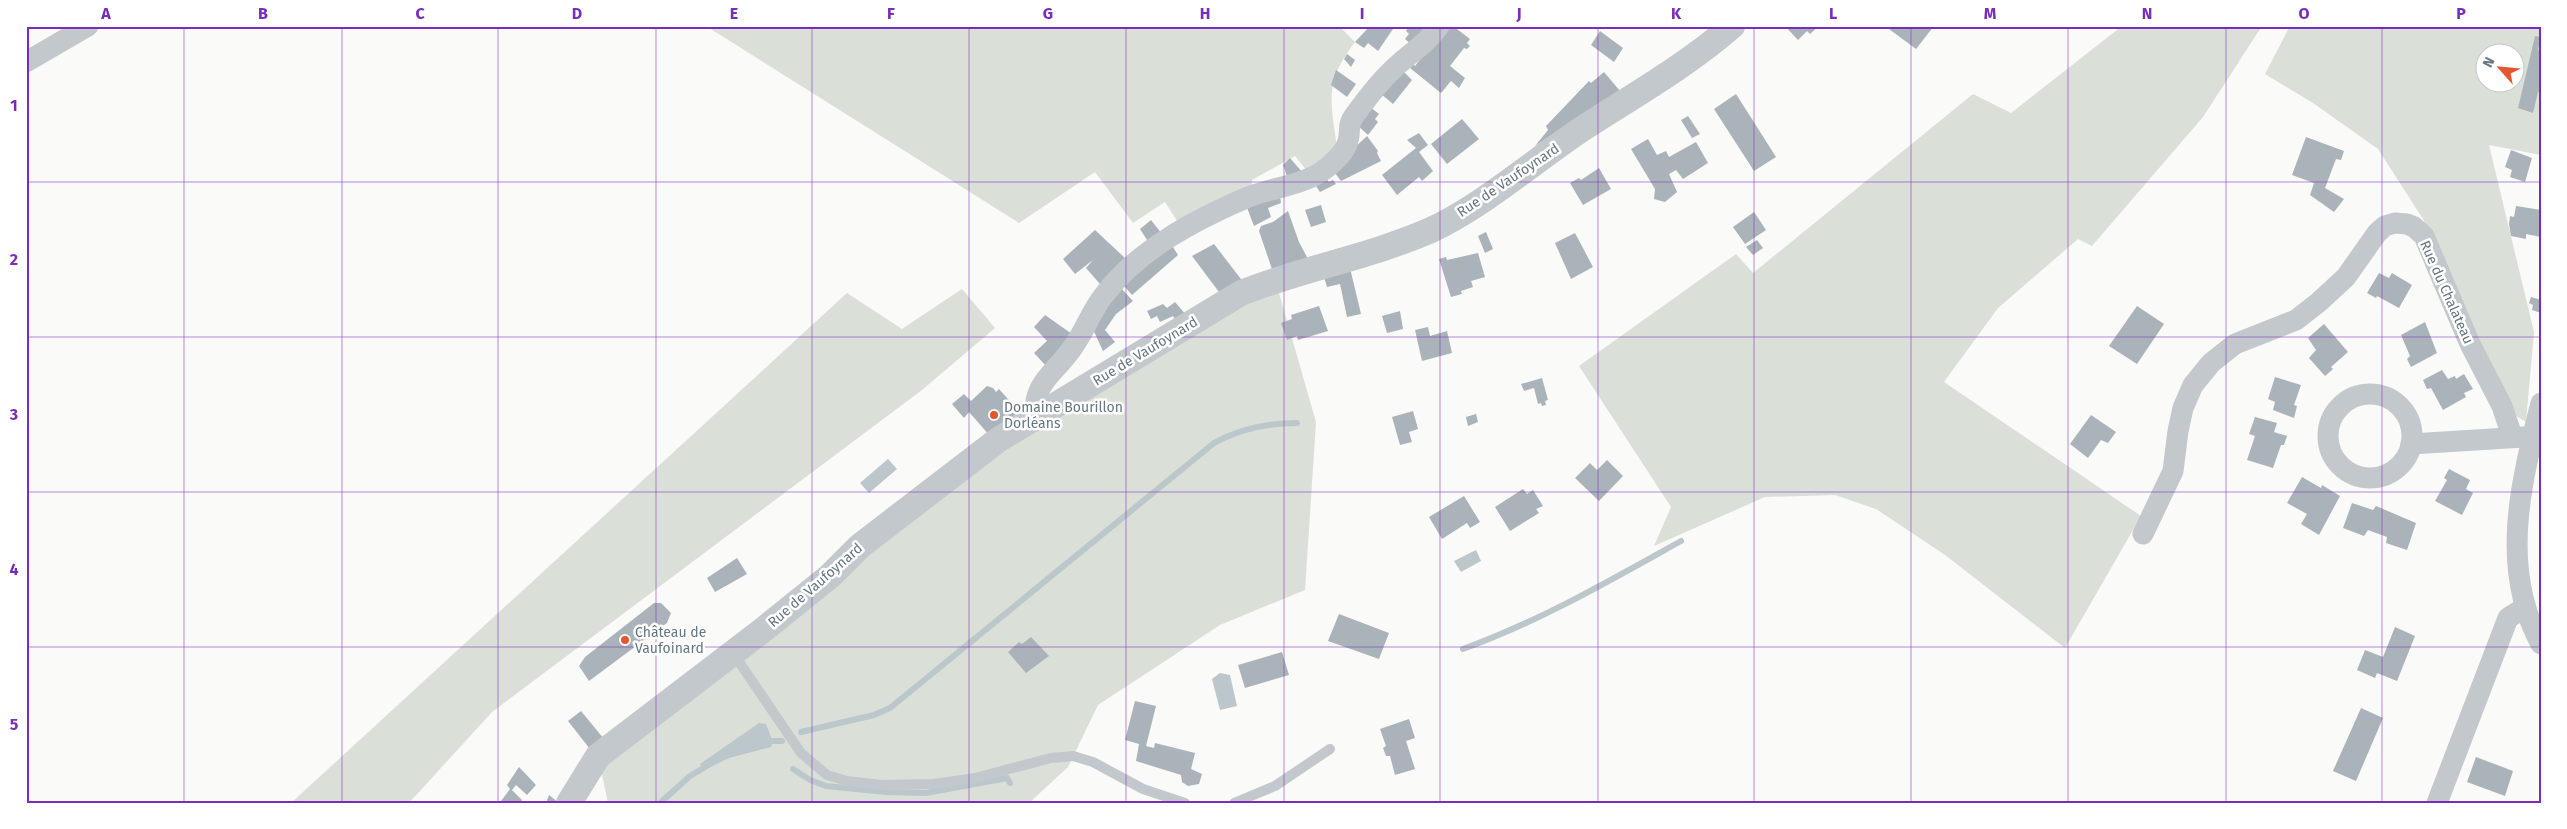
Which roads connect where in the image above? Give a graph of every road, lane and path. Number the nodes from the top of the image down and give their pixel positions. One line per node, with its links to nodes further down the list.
1 (88, 26): 4 (street)
2 (1439, 26): 6 (street)
3 (1732, 26): 6 (street, Rue de Vaufoynard)
4 (26, 62)
5 (2541, 403): 7 (street)
6 (1034, 417): 12 (street, Rue de Vaufoynard)
7 (2522, 437): 8 (street); 9 (street, Rue du Chalateau); 10 (street)
8 (2411, 444)
9 (2143, 534)
10 (2524, 608): 11 (street); 17 (street)
11 (2541, 644)
12 (733, 652): 14 (street, Rue de Vaufoynard); 15 (lane)
13 (1330, 749): 16 (lane)
14 (570, 803)
15 (1185, 803)
16 (1234, 803)
17 (2437, 803)

